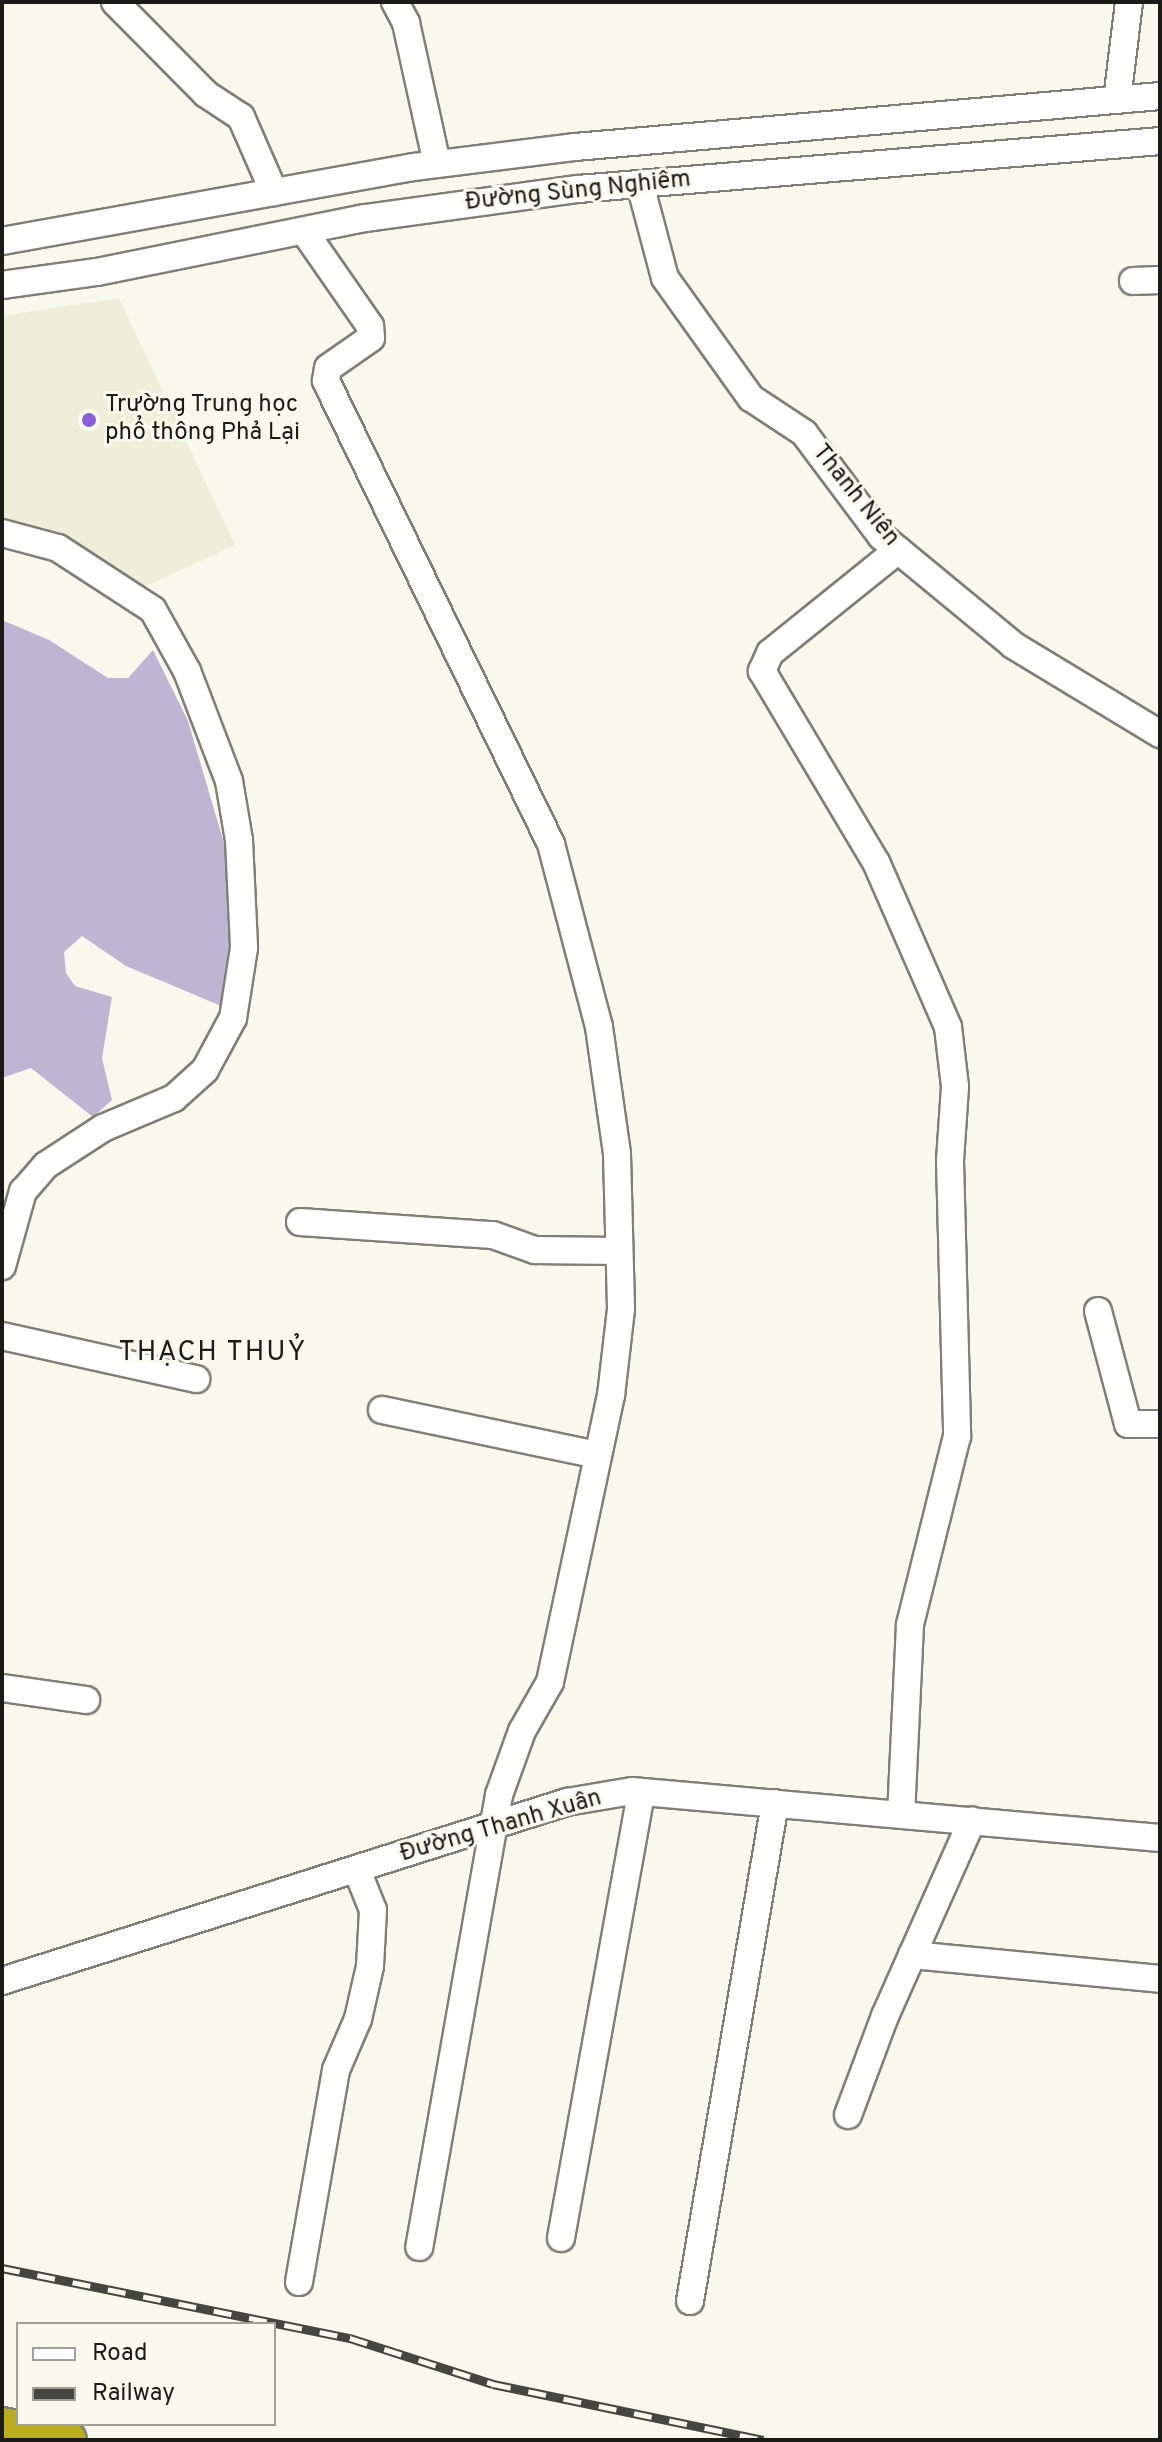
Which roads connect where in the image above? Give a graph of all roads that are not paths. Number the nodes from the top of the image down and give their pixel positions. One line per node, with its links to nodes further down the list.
1 (115, 2): 9 (street)
2 (395, 2): 7 (street)
3 (1129, 2): 5 (street)
4 (1160, 96): 5 (street, Đường Sùng Nghiêm)
5 (1117, 100): 7 (street, Đường Sùng Nghiêm)
6 (1160, 141): 8 (street, Đường Sùng Nghiêm)
7 (437, 164): 9 (street, Đường Sùng Nghiêm)
8 (640, 184): 10 (street, Đường Sùng Nghiêm); 16 (street, Thanh Niên)
9 (274, 192): 11 (street, Đường Sùng Nghiêm)
10 (304, 231): 14 (street, Đường Sùng Nghiêm); 19 (street)
11 (2, 241)
12 (1160, 280): 13 (street)
13 (1133, 281)
14 (2, 285)
15 (2, 533): 20 (street)
16 (898, 550): 17 (street, Thanh Niên); 31 (street)
17 (1160, 734)
18 (300, 1222): 19 (street)
19 (617, 1251): 26 (street)
20 (2, 1266)
21 (1098, 1311): 25 (street)
22 (2, 1336): 23 (street)
23 (196, 1379)
24 (382, 1410): 26 (street)
25 (1160, 1424)
26 (597, 1455): 33 (street)
27 (2, 1688): 28 (street)
28 (86, 1700)
29 (641, 1792): 30 (street, Đường Thanh Xuân); 33 (street, Đường Thanh Xuân); 40 (street)
30 (775, 1803): 31 (street, Đường Thanh Xuân); 43 (street)
31 (901, 1815): 32 (street, Đường Thanh Xuân)
32 (972, 1821): 34 (street, Đường Thanh Xuân); 36 (street)
33 (497, 1824): 35 (street, Đường Thanh Xuân); 41 (street)
34 (1160, 1838)
35 (357, 1870): 38 (street, Đường Thanh Xuân); 42 (street)
36 (912, 1955): 37 (street); 39 (street)
37 (1160, 1979)
38 (2, 1981)
39 (848, 2115)
40 (561, 2238)
41 (419, 2247)
42 (299, 2282)
43 (690, 2301)
44 (2, 2427): 45 (highway)
45 (67, 2440)

